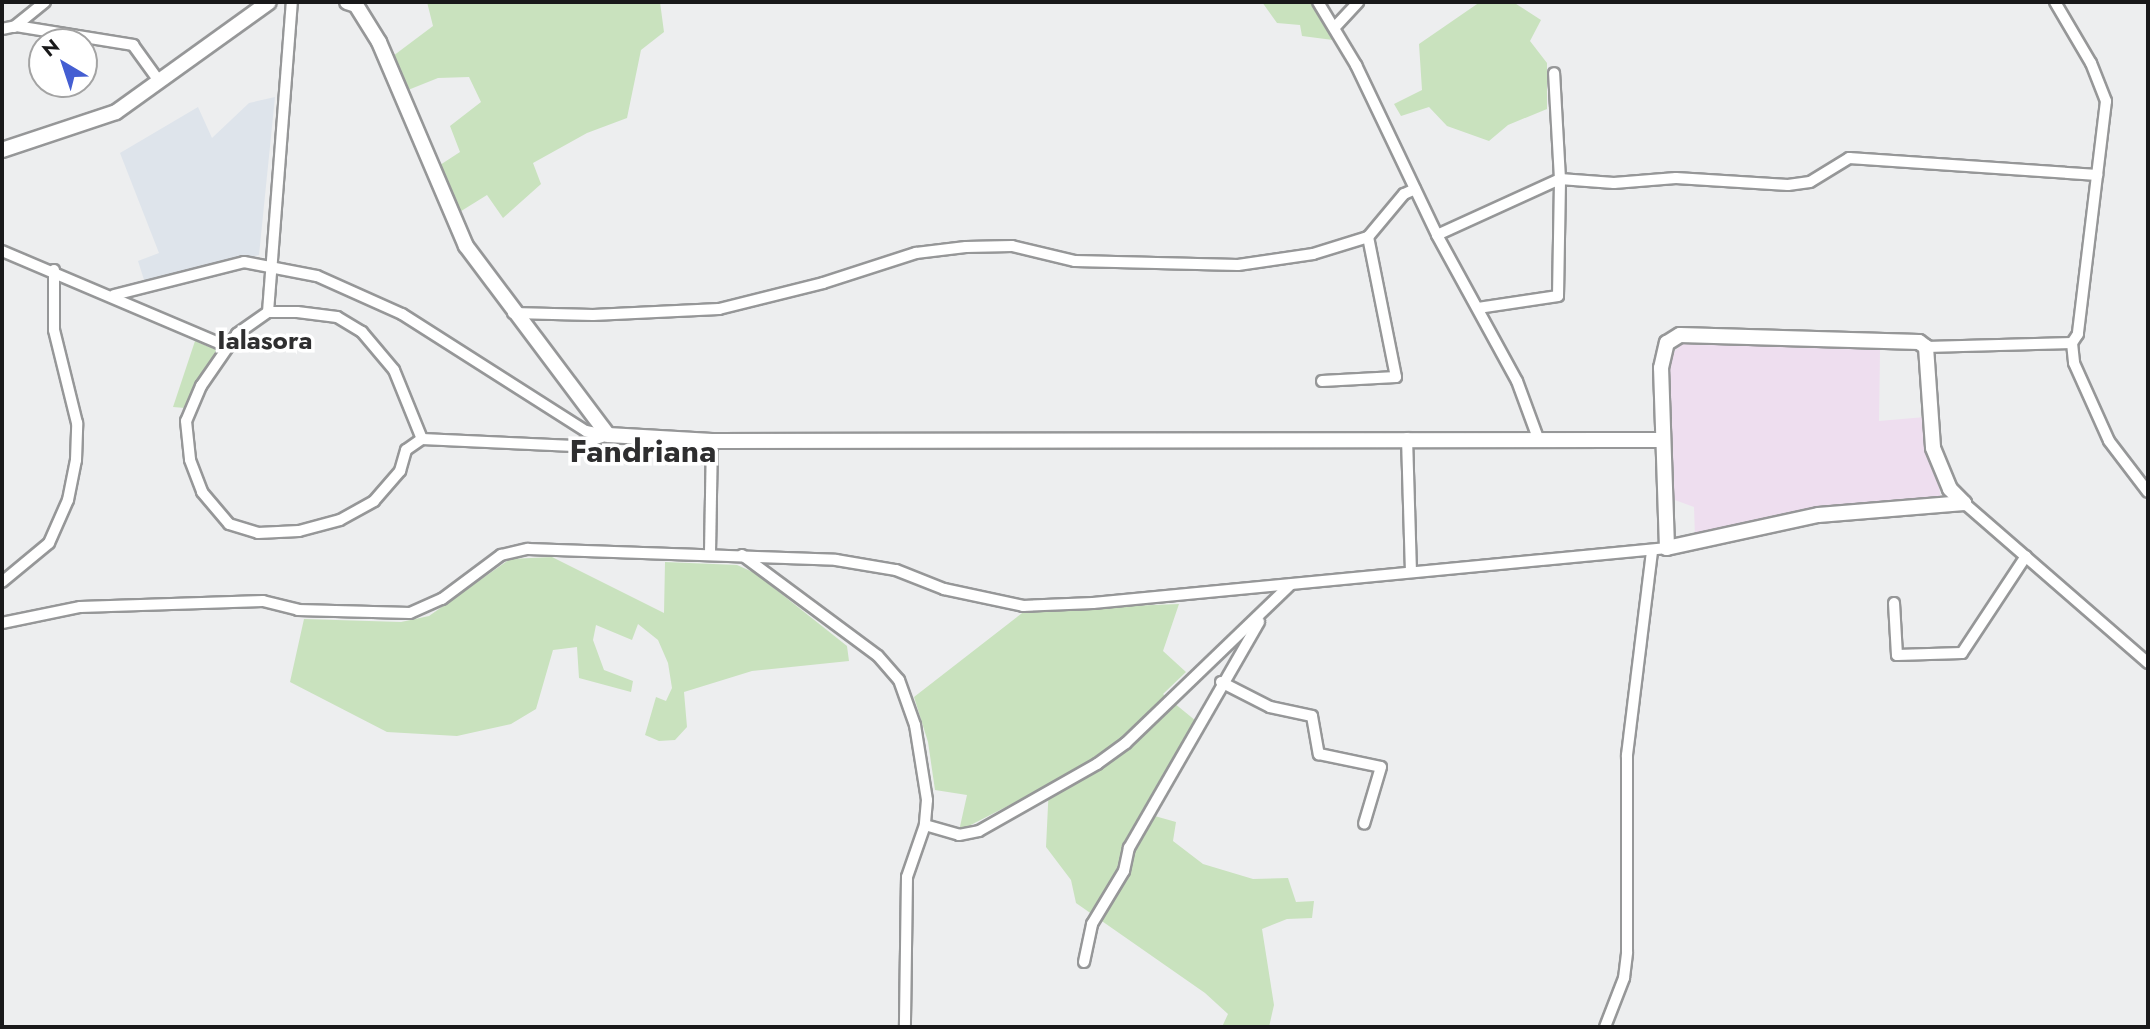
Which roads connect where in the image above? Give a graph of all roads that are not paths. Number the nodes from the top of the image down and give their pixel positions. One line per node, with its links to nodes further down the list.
1 (45, 2): 8 (street)
2 (269, 2): 12 (main road)
3 (292, 2): 20 (street)
4 (347, 2): 25 (main road)
5 (1318, 2): 9 (street)
6 (1358, 2): 9 (street)
7 (2054, 2): 14 (street)
8 (16, 26): 10 (street); 12 (street)
9 (1335, 27): 16 (street)
10 (2, 30)
11 (1554, 73): 15 (street)
12 (159, 81): 13 (main road)
13 (2, 150)
14 (2097, 175): 15 (street); 26 (street)
15 (1560, 179): 17 (street); 23 (street)
16 (1415, 189): 17 (street); 18 (street)
17 (1437, 235): 23 (street)
18 (1368, 237): 25 (street); 29 (street)
19 (2, 251): 21 (street)
20 (269, 264): 22 (street); 24 (street); 30 (street)
21 (54, 270): 22 (street); 44 (street)
22 (114, 295): 27 (street)
23 (1478, 308): 32 (street)
24 (268, 312): 27 (street); 33 (street)
25 (513, 313): 30 (main road)
26 (2072, 343): 28 (street); 36 (street)
27 (228, 347): 33 (street)
28 (1926, 347): 34 (main road); 37 (main road)
29 (1322, 381)
30 (608, 435): 33 (street); 35 (main road)
31 (1407, 438): 32 (main road); 35 (main road); 43 (street)
32 (1538, 438): 34 (main road)
33 (422, 439)
34 (1662, 440): 38 (main road)
35 (712, 441): 40 (street)
36 (2148, 492)
37 (1964, 503): 38 (main road); 42 (street)
38 (1667, 548): 39 (street)
39 (1652, 551): 43 (street); 55 (street)
40 (710, 553): 41 (street); 48 (street)
41 (742, 555): 45 (street); 52 (street)
42 (2026, 556): 46 (street); 49 (street)
43 (1411, 570): 45 (street)
44 (2, 582)
45 (1290, 585): 47 (street)
46 (1894, 603)
47 (1264, 613): 50 (street); 52 (street)
48 (2, 623)
49 (2148, 663)
50 (1221, 682): 51 (street); 53 (street)
51 (1364, 824)
52 (925, 825): 54 (street)
53 (1084, 962)
54 (905, 1027)
55 (1605, 1027)

